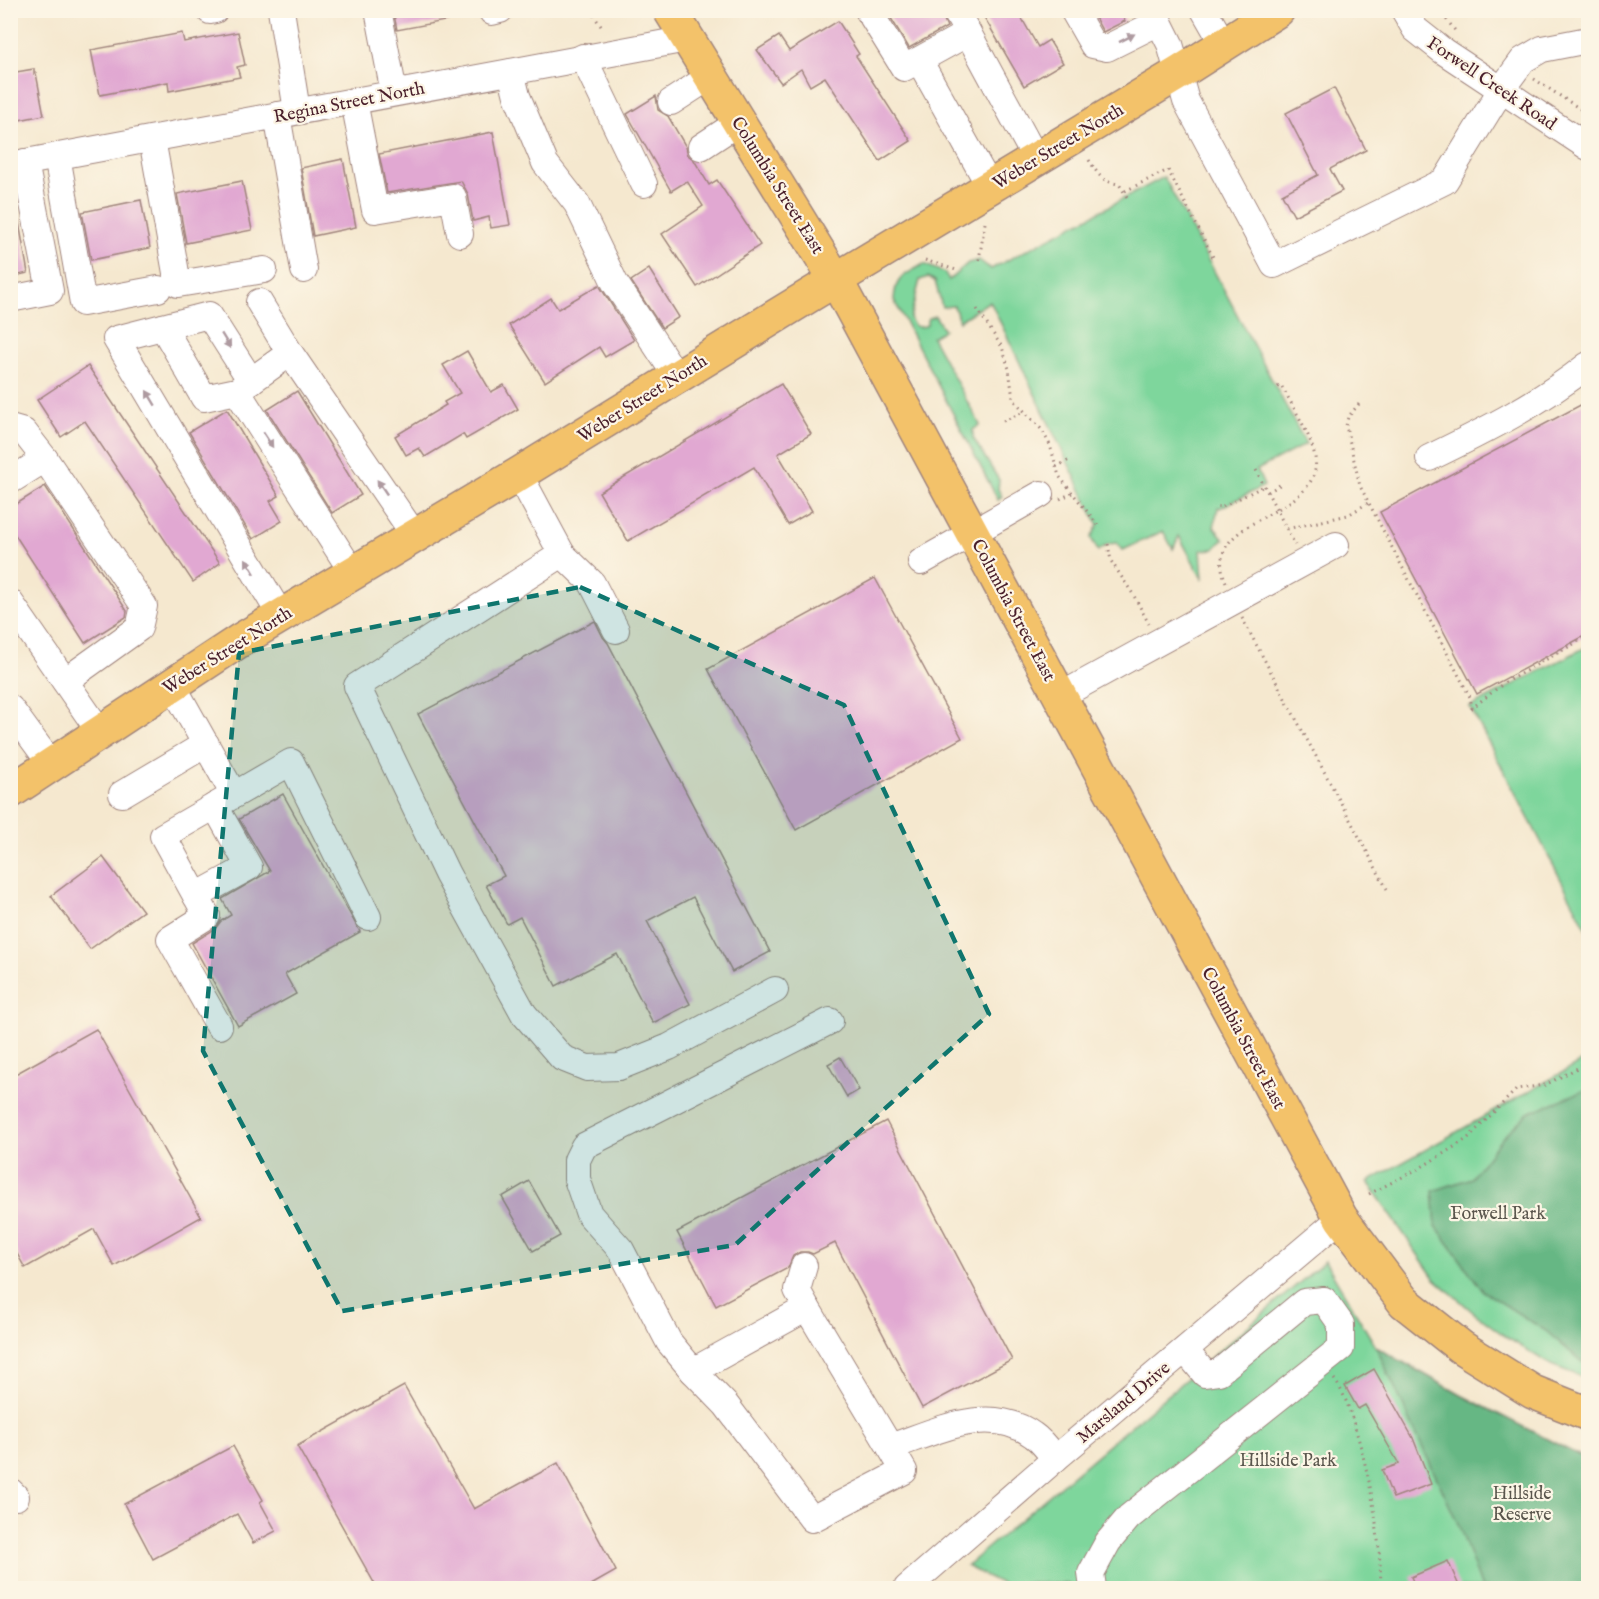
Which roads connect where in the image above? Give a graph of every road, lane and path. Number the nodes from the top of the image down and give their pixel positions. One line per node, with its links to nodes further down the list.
1 (281, 10): 28 (street)
2 (378, 10): 25 (street)
3 (491, 10): 4 (street)
4 (500, 10)
5 (590, 10): 14 (path)
6 (670, 10): 16 (main road, Columbia Street East)
7 (868, 10): 20 (street)
8 (956, 10): 15 (street)
9 (1073, 10): 13 (street, one-way to 13)
10 (1204, 10): 18 (street)
11 (1278, 10): 18 (main road, Weber Street North)
12 (1404, 10): 24 (street, Forwell Creek Road)
13 (1156, 16): 22 (street)
14 (603, 29)
15 (968, 33): 20 (street); 34 (street)
16 (687, 39): 19 (street, Regina Street North); 23 (main road, Columbia Street East)
17 (1588, 40): 24 (street)
18 (1224, 45): 22 (main road, Weber Street North)
19 (583, 57): 21 (street, Regina Street North); 37 (street)
20 (919, 60): 38 (street)
21 (511, 72): 25 (street, Regina Street North); 57 (street)
22 (1179, 73): 24 (street); 34 (main road, Weber Street North)
23 (711, 76): 27 (street); 29 (main road, Columbia Street East)
24 (1501, 90): 32 (street, Forwell Creek Road)
25 (394, 93): 26 (street, Regina Street North)
26 (354, 101): 28 (street, Regina Street North); 42 (street)
27 (671, 102)
28 (287, 113): 30 (street, Regina Street North); 47 (street)
29 (739, 122): 31 (street); 49 (main road, Columbia Street East)
30 (152, 139): 33 (street, Regina Street North); 46 (street)
31 (701, 147)
32 (1588, 147)
33 (57, 156): 36 (street, Regina Street North); 50 (street)
34 (1036, 159): 38 (main road, Weber Street North)
35 (1089, 160): 39 (path)
36 (18, 164): 51 (street)
37 (644, 184)
38 (990, 187): 49 (main road, Weber Street North)
39 (1125, 191): 40 (path); 43 (path)
40 (1127, 196)
41 (985, 223): 45 (path)
42 (460, 234)
43 (1213, 257)
44 (925, 260): 48 (path)
45 (979, 260)
46 (264, 270)
47 (304, 270)
48 (959, 271)
49 (836, 280): 57 (main road, Weber Street North); 80 (main road, Columbia Street East)
50 (158, 289)
51 (10, 299)
52 (259, 302): 55 (street)
53 (977, 309): 61 (path)
54 (163, 327): 58 (street); 58 (street, one-way to 58); 90 (street, one-way to 54)
55 (290, 353): 58 (street); 81 (street, one-way to 55)
56 (1588, 365): 66 (street)
57 (677, 377): 69 (main road, Weber Street North)
58 (244, 386): 87 (street, one-way to 87)
59 (1276, 388): 77 (path)
60 (1359, 404): 75 (path)
61 (1024, 412): 62 (path); 67 (path)
62 (1003, 421)
63 (10, 428): 64 (street)
64 (45, 459): 70 (street); 94 (street)
65 (1071, 459): 67 (path)
66 (1429, 459)
67 (1056, 467): 78 (path)
68 (1256, 470): 72 (path)
69 (519, 474): 81 (main road, Weber Street North); 85 (street)
70 (10, 481)
71 (1282, 483): 73 (path)
72 (1264, 486): 73 (path); 76 (path)
73 (1268, 492): 77 (path)
74 (1041, 494): 80 (street)
75 (1368, 503): 79 (path); 92 (path)
76 (1218, 506)
77 (1276, 509): 79 (path); 88 (path)
78 (1098, 525)
79 (1287, 530): 83 (path)
80 (973, 533): 86 (street); 96 (main road, Columbia Street East)
81 (415, 536): 87 (main road, Weber Street North)
82 (1108, 544): 93 (path)
83 (1296, 545)
84 (1336, 545): 88 (street)
85 (562, 554): 91 (street); 107 (street)
86 (921, 562)
87 (353, 573): 90 (main road, Weber Street North)
88 (1234, 601): 93 (street); 104 (path)
89 (10, 602): 94 (street)
90 (281, 616): 95 (main road, Weber Street North)
91 (616, 630)
92 (1588, 636)
93 (1159, 642): 96 (street)
94 (65, 681): 98 (street)
95 (172, 684): 98 (main road, Weber Street North); 99 (street)
96 (1060, 696): 114 (main road, Columbia Street East)
97 (10, 708): 100 (street)
98 (100, 732): 100 (main road, Weber Street North)
99 (206, 744): 102 (street); 103 (street)
100 (51, 764): 101 (main road, Weber Street North)
101 (10, 792)
102 (122, 794)
103 (225, 800): 105 (street); 105 (street); 106 (street)
104 (1387, 889)
105 (196, 896): 109 (street)
106 (368, 917)
107 (775, 990)
108 (830, 1021): 119 (street)
109 (219, 1026)
110 (1588, 1058): 111 (path)
111 (1585, 1064): 112 (path); 113 (path)
112 (1588, 1071)
113 (1369, 1194)
114 (1341, 1218): 117 (street, Marsland Drive); 120 (main road, Columbia Street East)
115 (804, 1266): 116 (street)
116 (807, 1308): 119 (street); 121 (street)
117 (1185, 1350): 118 (street); 122 (street, Marsland Drive)
118 (1321, 1364): 124 (street); 125 (path)
119 (693, 1371): 121 (street)
120 (1588, 1414)
121 (890, 1447): 122 (street)
122 (1055, 1459): 123 (street, Marsland Drive)
123 (907, 1588)
124 (1093, 1588)
125 (1381, 1588)

